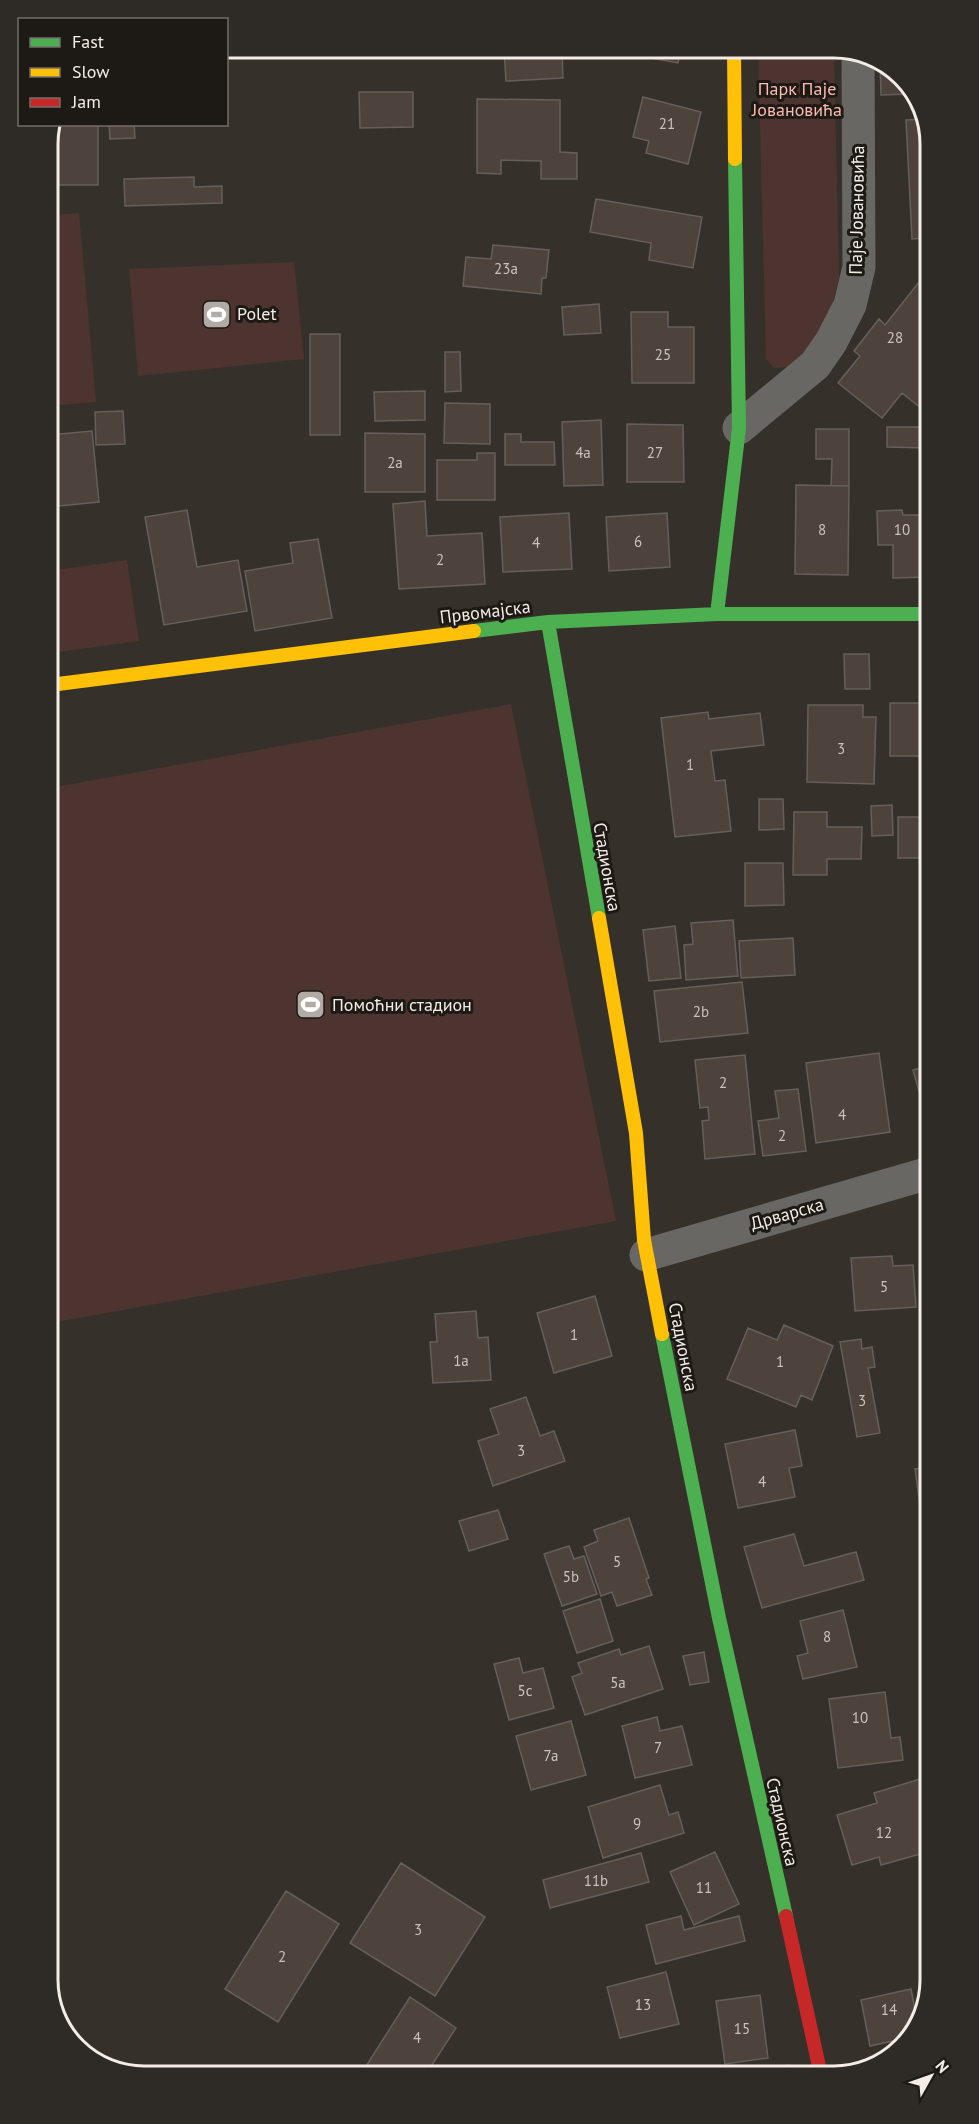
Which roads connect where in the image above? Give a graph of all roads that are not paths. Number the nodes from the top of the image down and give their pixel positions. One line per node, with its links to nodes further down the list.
1 (734, 59): 3 (street)
2 (858, 61): 3 (street, Паје Јовановића)
3 (740, 428): 4 (street)
4 (717, 614): 5 (street, Првомајска); 6 (street, Првомајска)
5 (920, 614)
6 (548, 622): 7 (street, Првомајска); 9 (street, Стадионска)
7 (59, 684)
8 (920, 1176): 9 (street, Дрварска)
9 (646, 1255): 10 (street, Стадионска)
10 (819, 2066)

